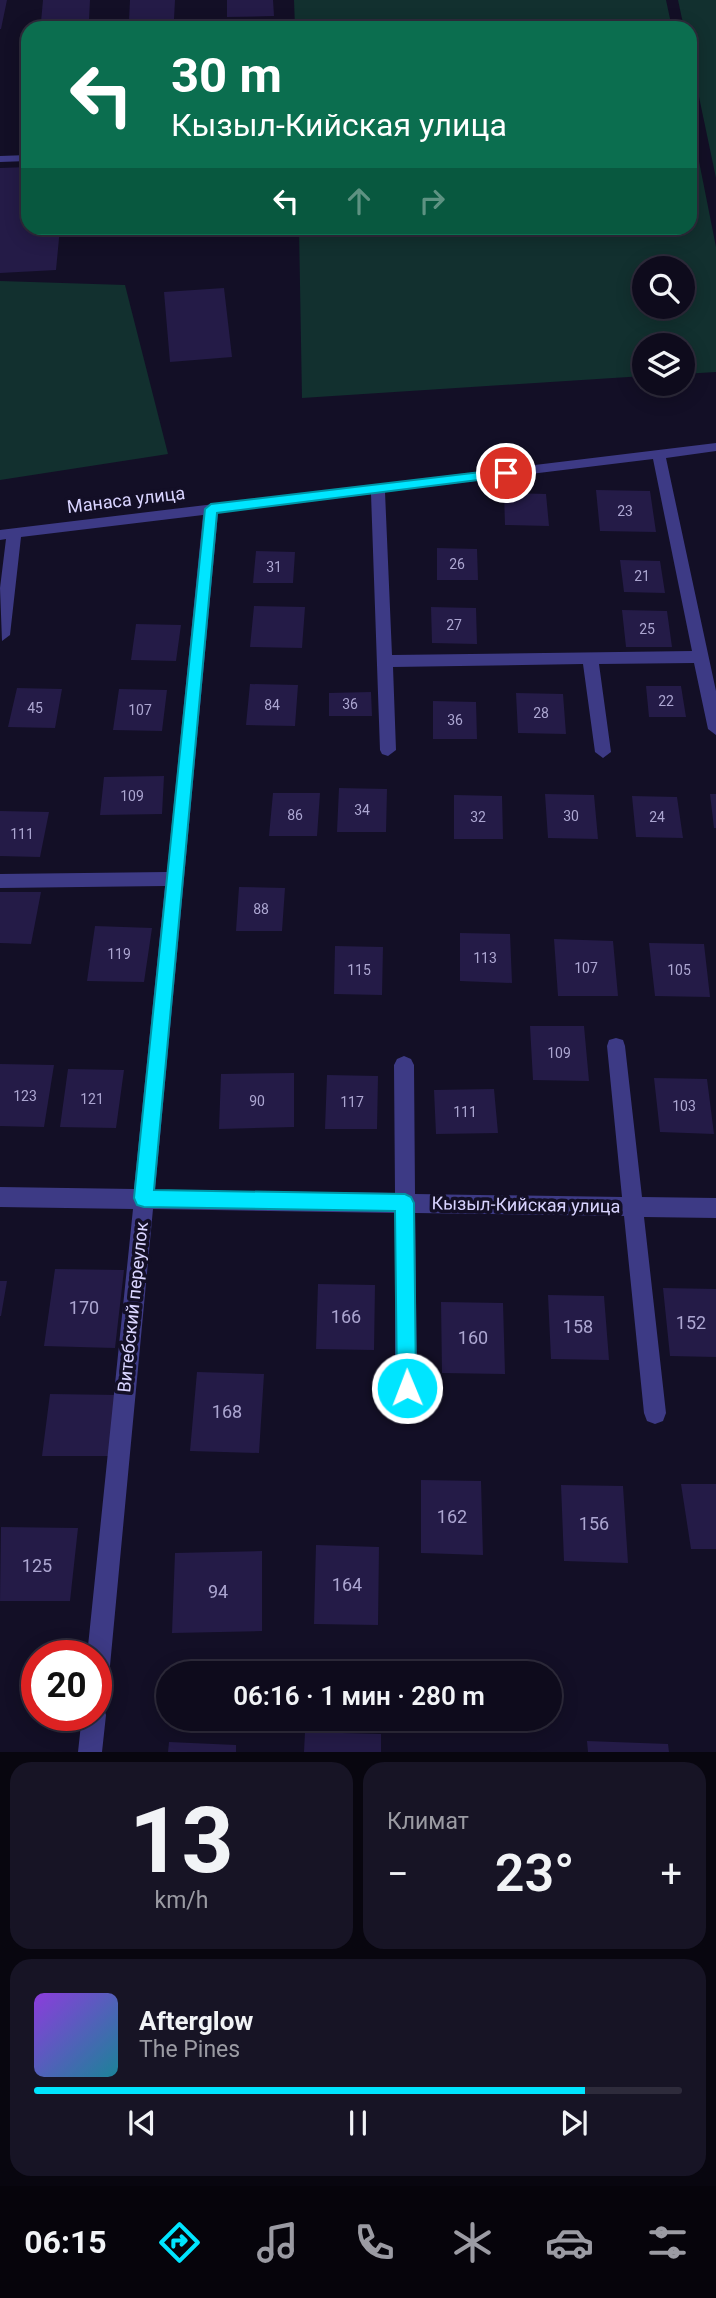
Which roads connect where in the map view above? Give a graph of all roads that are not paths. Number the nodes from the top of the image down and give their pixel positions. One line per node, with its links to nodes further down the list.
1 (21, 158): 2 (street)
2 (0, 159)
3 (716, 447): 4 (street, Манаса улица)
4 (659, 456): 5 (street, Манаса улица); 9 (street)
5 (378, 488): 6 (street, Манаса улица); 11 (street)
6 (211, 509): 7 (street, Манаса улица); 15 (street, Витебский переулок)
7 (7, 534): 8 (street)
8 (2, 635)
9 (701, 657): 10 (street); 12 (street)
10 (590, 659): 11 (street); 14 (street)
11 (384, 661): 13 (street)
12 (716, 729)
13 (388, 750)
14 (603, 752)
15 (175, 879): 16 (street); 20 (street, Витебский переулок)
16 (0, 881)
17 (616, 1046): 22 (street)
18 (404, 1065): 21 (street)
19 (0, 1198): 20 (street, Кызыл-Кийская улица)
20 (144, 1198): 21 (street, Кызыл-Кийская улица); 26 (street, Витебский переулок)
21 (405, 1203): 22 (street, Кызыл-Кийская улица); 24 (street)
22 (631, 1206): 23 (street, Кызыл-Кийская улица); 25 (street)
23 (716, 1208)
24 (407, 1388)
25 (655, 1413)
26 (101, 1640)
27 (92, 1731): 28 (street)
28 (90, 1752)

